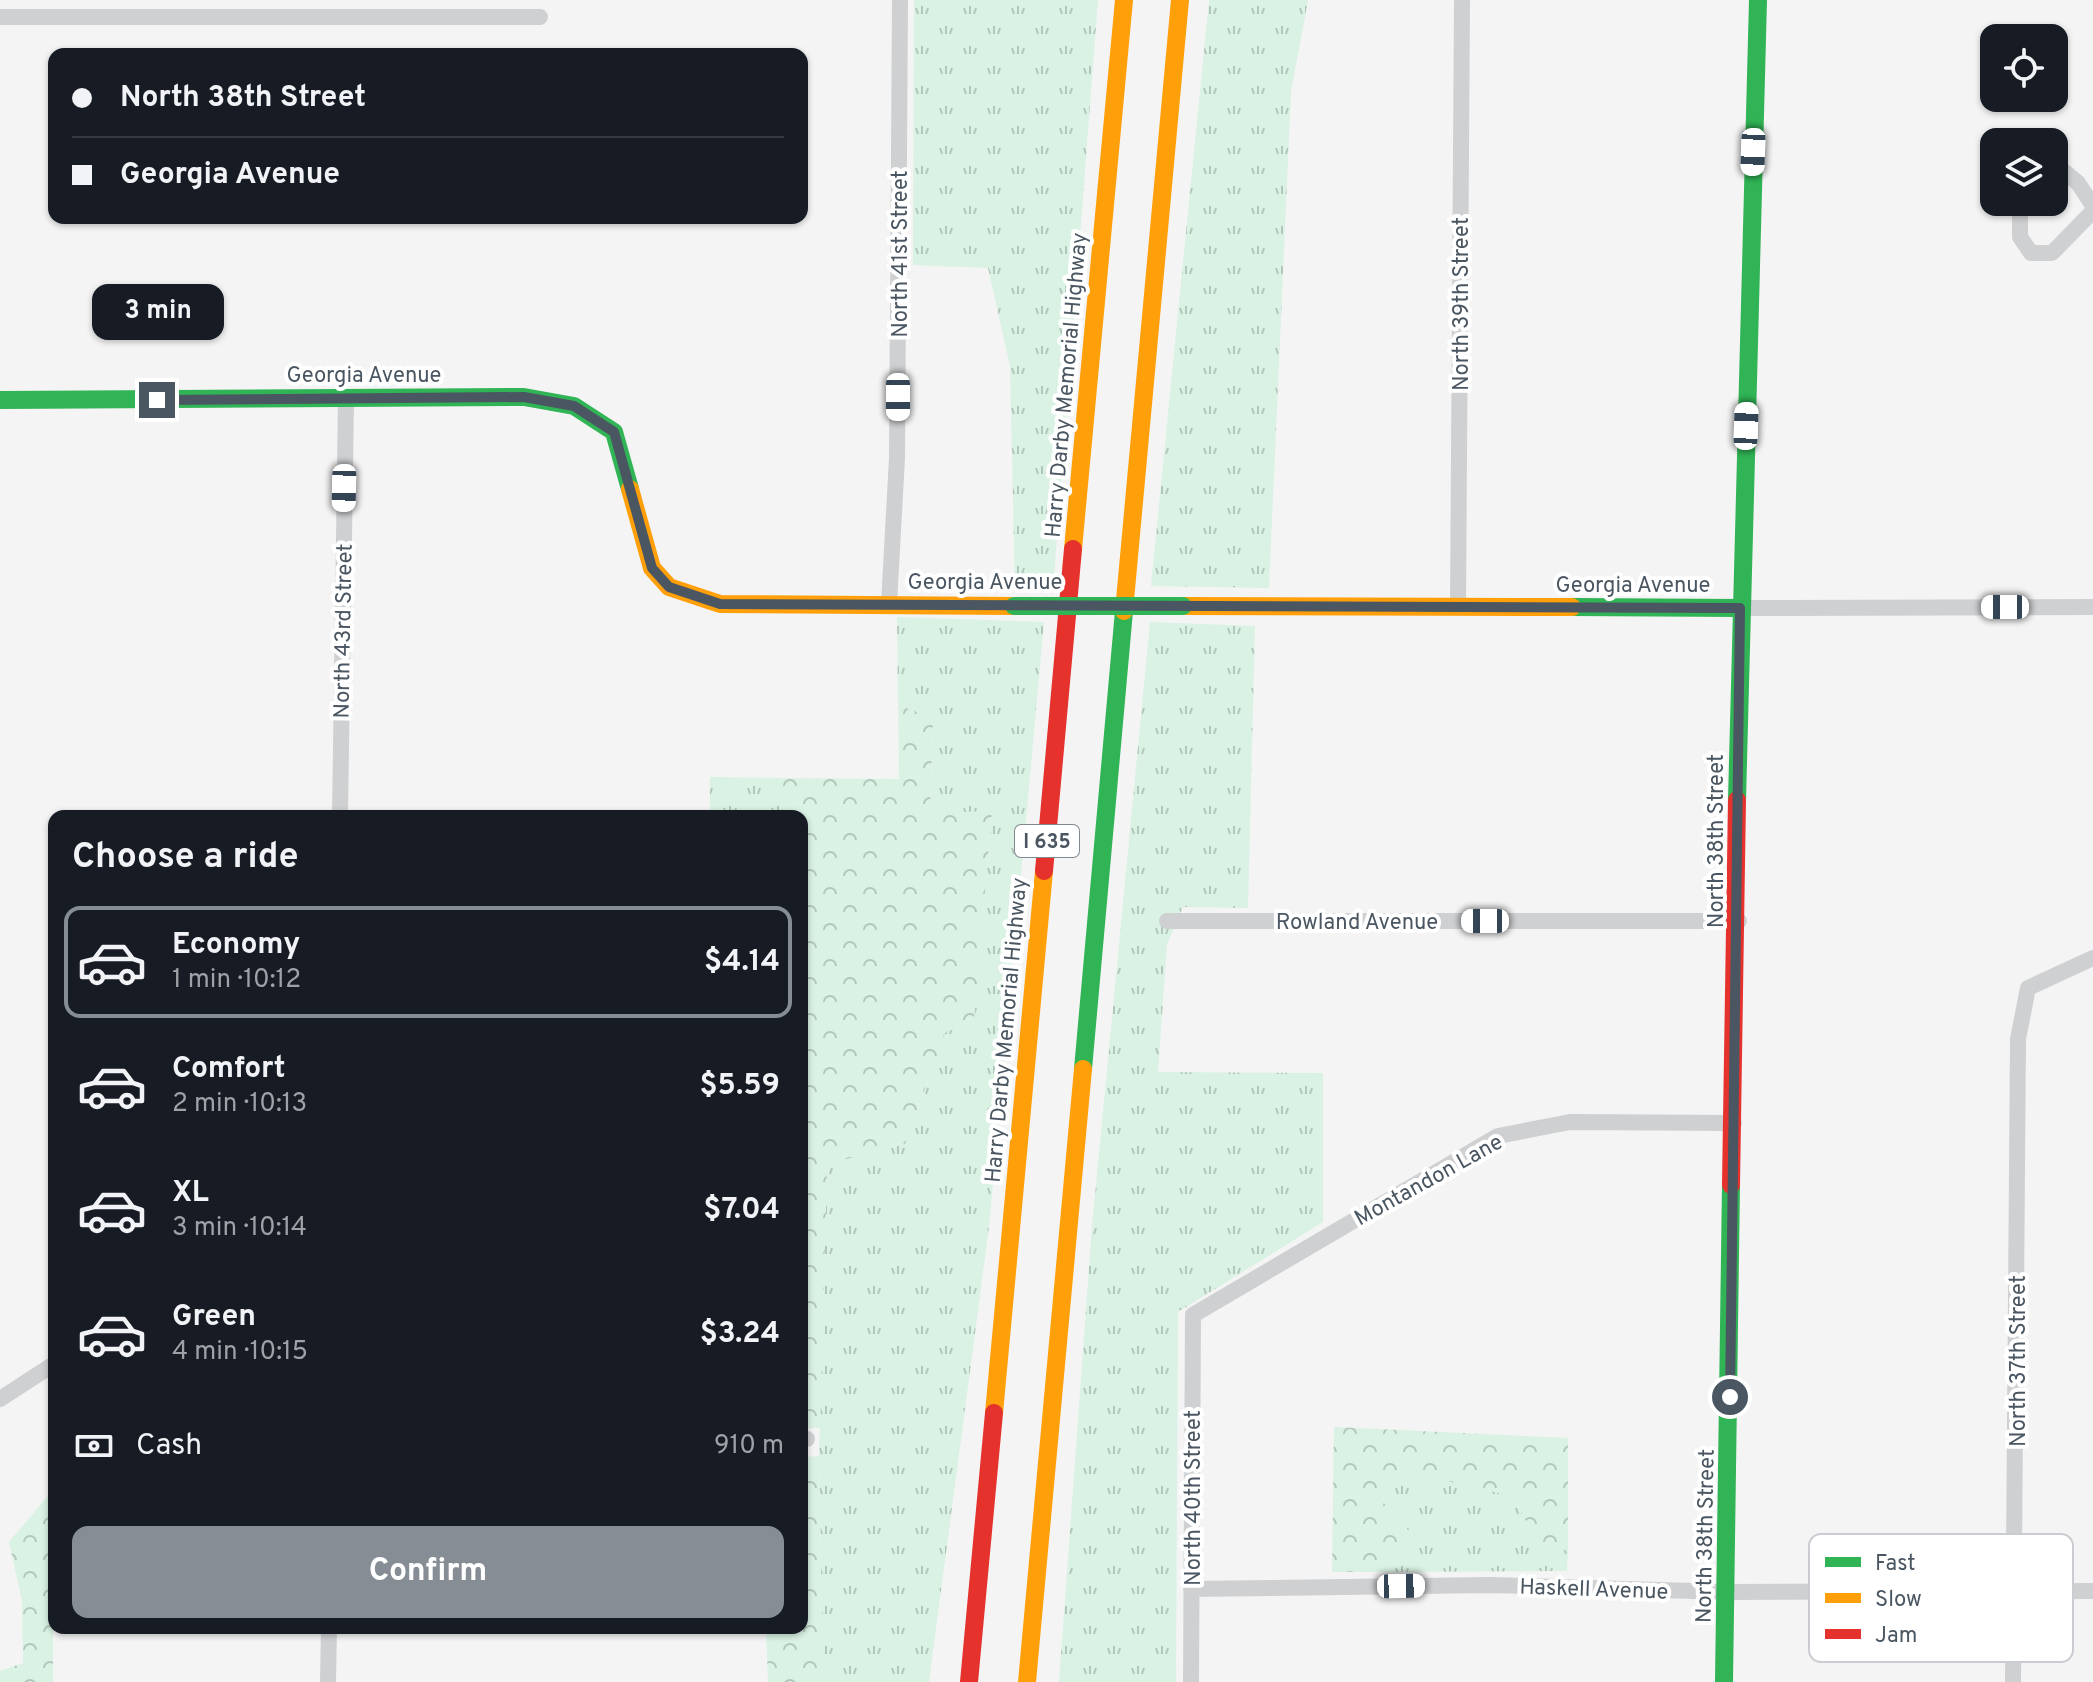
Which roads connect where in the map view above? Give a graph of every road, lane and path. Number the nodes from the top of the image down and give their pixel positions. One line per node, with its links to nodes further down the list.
1 (900, 0): 13 (street, North 41st Street)
2 (1124, 0): 25 (main road, Harry Darby Memorial Highway / I 635)
3 (1180, 0): 35 (main road, I 635)
4 (1462, 0): 14 (street, North 39th Street)
5 (1758, 0): 16 (main road, North 38th Street)
6 (0, 17): 7 (street)
7 (540, 17)
8 (2068, 175): 9 (street)
9 (2093, 208): 10 (street)
10 (2020, 216)
11 (346, 399): 12 (main road, Georgia Avenue); 13 (main road, Georgia Avenue); 17 (street, North 43rd Street)
12 (0, 400)
13 (889, 604): 14 (main road, Georgia Avenue, bridge)
14 (1458, 607): 16 (main road, Georgia Avenue)
15 (2093, 607): 16 (street, Georgia Avenue)
16 (1740, 608): 19 (main road, North 38th Street)
17 (340, 810)
18 (1167, 921): 19 (street, Rowland Avenue)
19 (1739, 921): 21 (main road, North 38th Street)
20 (2093, 958): 26 (street, North 37th Street)
21 (1734, 1123): 22 (street, Montandon Lane); 28 (main road, North 38th Street)
22 (1193, 1315): 27 (street, North 40th Street)
23 (48, 1368): 24 (street)
24 (0, 1399)
25 (992, 1433): 33 (main road); 34 (main road, Harry Darby Memorial Highway / I 635)
26 (2016, 1534)
27 (1191, 1589): 28 (street, Haskell Avenue); 36 (street, North 40th Street)
28 (1728, 1592): 29 (street, Haskell Avenue); 37 (main road, North 38th Street)
29 (1809, 1592)
30 (329, 1634): 32 (street)
31 (2014, 1662): 38 (street, North 37th Street)
32 (328, 1682)
33 (949, 1682)
34 (969, 1682)
35 (1027, 1682)
36 (1191, 1682)
37 (1724, 1682)
38 (2013, 1682)

